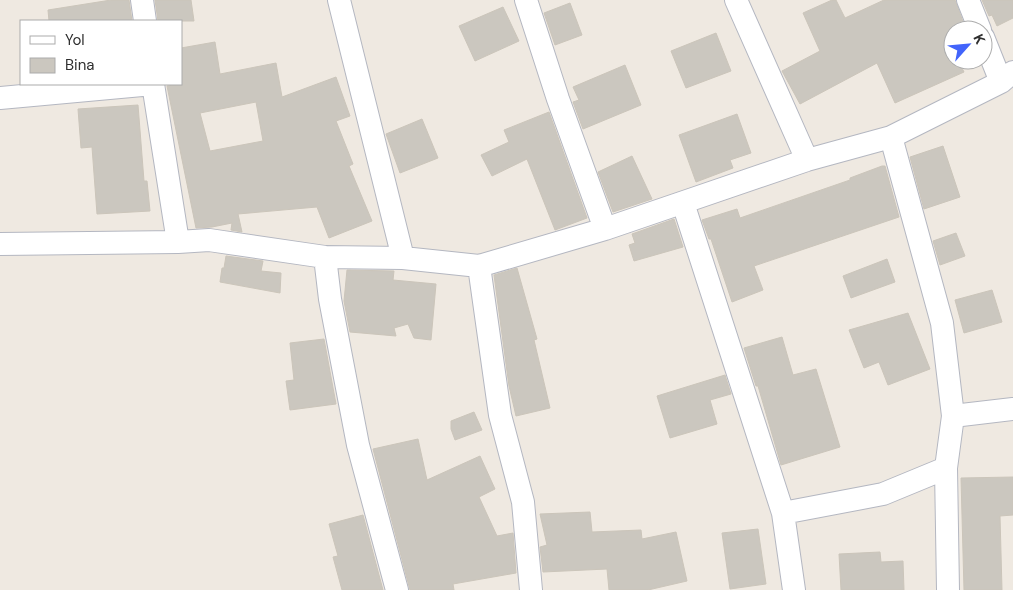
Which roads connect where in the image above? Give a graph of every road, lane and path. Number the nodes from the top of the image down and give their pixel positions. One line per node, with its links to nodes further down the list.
1 (142, 0): 6 (street)
2 (339, 0): 20 (street)
3 (526, 0): 16 (street)
4 (736, 0): 14 (street)
5 (968, 0): 7 (street)
6 (145, 20)
7 (976, 20)
8 (993, 54): 9 (street)
9 (1007, 77): 13 (street)
10 (142, 85): 12 (street)
11 (153, 85): 17 (street)
12 (0, 98)
13 (891, 137): 14 (street); 23 (street)
14 (807, 160): 15 (street)
15 (683, 203): 16 (street); 25 (street)
16 (605, 229): 21 (street)
17 (178, 242): 18 (street); 19 (street)
18 (0, 244)
19 (325, 257): 20 (street); 26 (street)
20 (403, 258): 21 (street)
21 (479, 266): 27 (street)
22 (1013, 409): 23 (street)
23 (952, 416): 24 (street)
24 (946, 468): 25 (street); 29 (street)
25 (783, 513): 28 (street)
26 (397, 590)
27 (531, 590)
28 (794, 590)
29 (948, 590)

